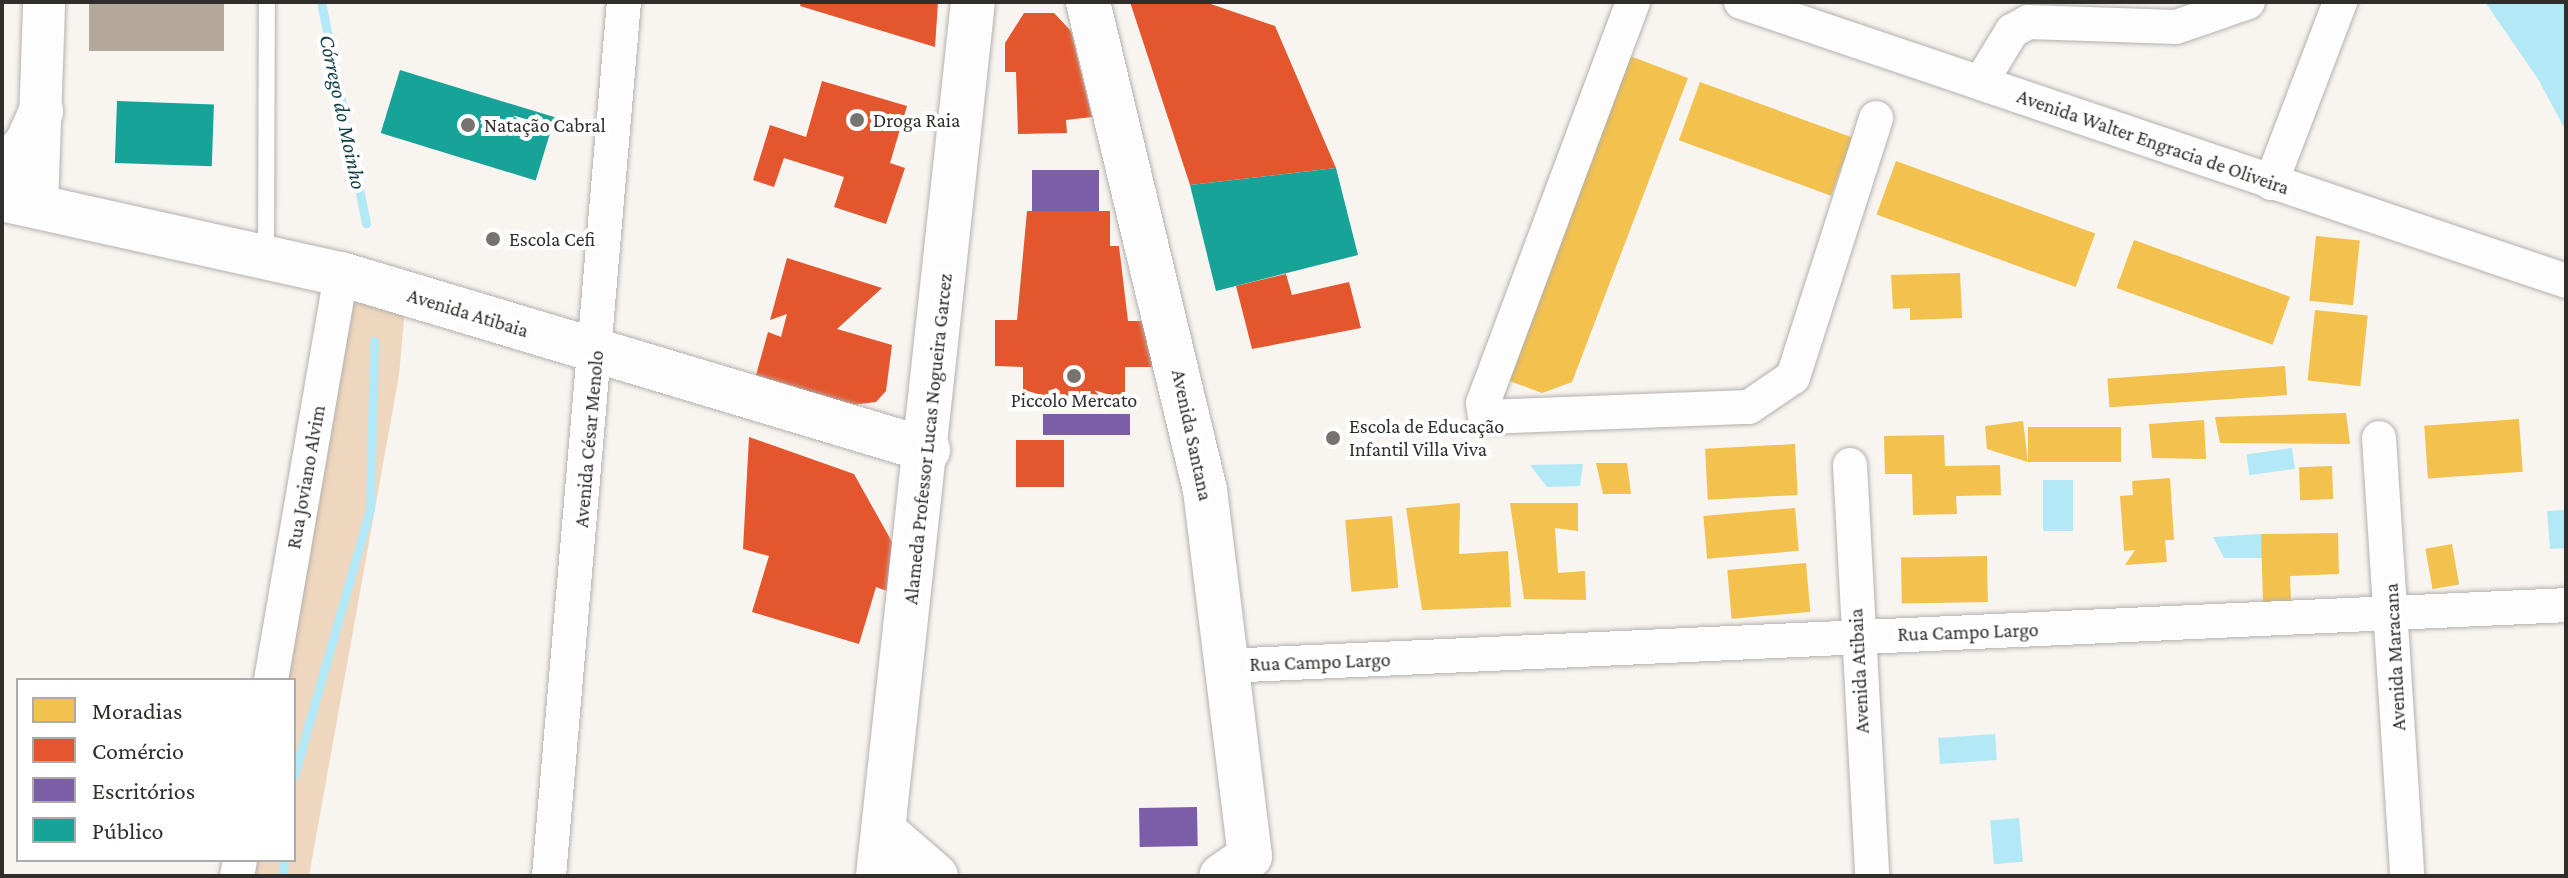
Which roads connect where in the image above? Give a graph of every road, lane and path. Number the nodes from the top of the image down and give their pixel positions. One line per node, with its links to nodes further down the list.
1 (44, 2): 11 (street)
2 (267, 2): 16 (lane)
3 (624, 2): 19 (street, Avenida César Menolo)
4 (1633, 2): 12 (street)
5 (1741, 2): 10 (street, Avenida Walter Engracia de Oliveira)
6 (2248, 2): 10 (street)
7 (2340, 2): 14 (street)
8 (1088, 3): 26 (main road, Avenida Santana)
9 (979, 8): 21 (main road, Alameda Professor Lucas Nogueira Garcez)
10 (1981, 82): 14 (street, Avenida Walter Engracia de Oliveira)
11 (41, 111): 13 (main road); 15 (street)
12 (1876, 118)
13 (2, 169)
14 (2271, 183): 18 (street, Avenida Walter Engracia de Oliveira)
15 (19, 203): 16 (main road, Avenida Atibaia)
16 (266, 257): 17 (main road, Avenida Atibaia)
17 (341, 274): 19 (main road, Avenida Atibaia); 27 (street, Rua Joviano Alvim)
18 (2566, 281)
19 (597, 352): 21 (main road, Avenida Atibaia); 30 (street, Avenida César Menolo)
20 (2379, 438): 24 (street, Avenida Maracana)
21 (928, 450): 28 (main road, Alameda Professor Lucas Nogueira Garcez)
22 (1850, 465): 25 (street, Avenida Atibaia)
23 (2566, 605): 24 (street, Rua Campo Largo)
24 (2393, 610): 25 (street, Rua Campo Largo); 34 (street, Avenida Maracana)
25 (1856, 635): 26 (street, Rua Campo Largo); 33 (street, Avenida Atibaia)
26 (1225, 666): 29 (main road, Avenida Santana)
27 (271, 678)
28 (883, 830): 31 (main road, Alameda Professor Lucas Nogueira Garcez); 32 (main road)
29 (1241, 869)
30 (549, 876)
31 (878, 876)
32 (936, 876)
33 (1872, 876)
34 (2407, 876)

